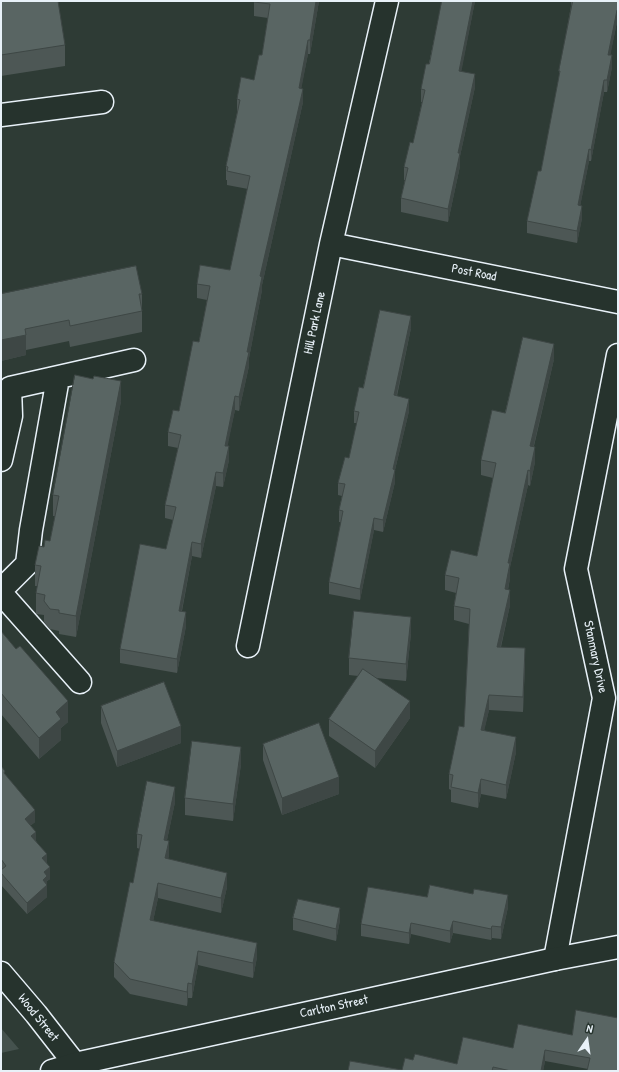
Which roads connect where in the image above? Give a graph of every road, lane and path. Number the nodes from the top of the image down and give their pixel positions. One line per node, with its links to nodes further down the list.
1 (387, 1): 4 (street, Hill Park Lane)
2 (102, 102): 3 (street)
3 (1, 115)
4 (331, 244): 5 (street, Post Road); 12 (street, Hill Park Lane)
5 (618, 302)
6 (618, 355): 15 (street, Stanmary Drive)
7 (134, 360): 8 (street)
8 (58, 378): 9 (street); 10 (street)
9 (1, 460)
10 (1, 590)
11 (1, 593): 13 (street)
12 (248, 646)
13 (80, 682)
14 (618, 947): 15 (street, Carlton Street)
15 (555, 959): 17 (street, Carlton Street)
16 (1, 973): 17 (street, Wood Street)
17 (75, 1064): 18 (street, Carlton Street)
18 (52, 1071)

